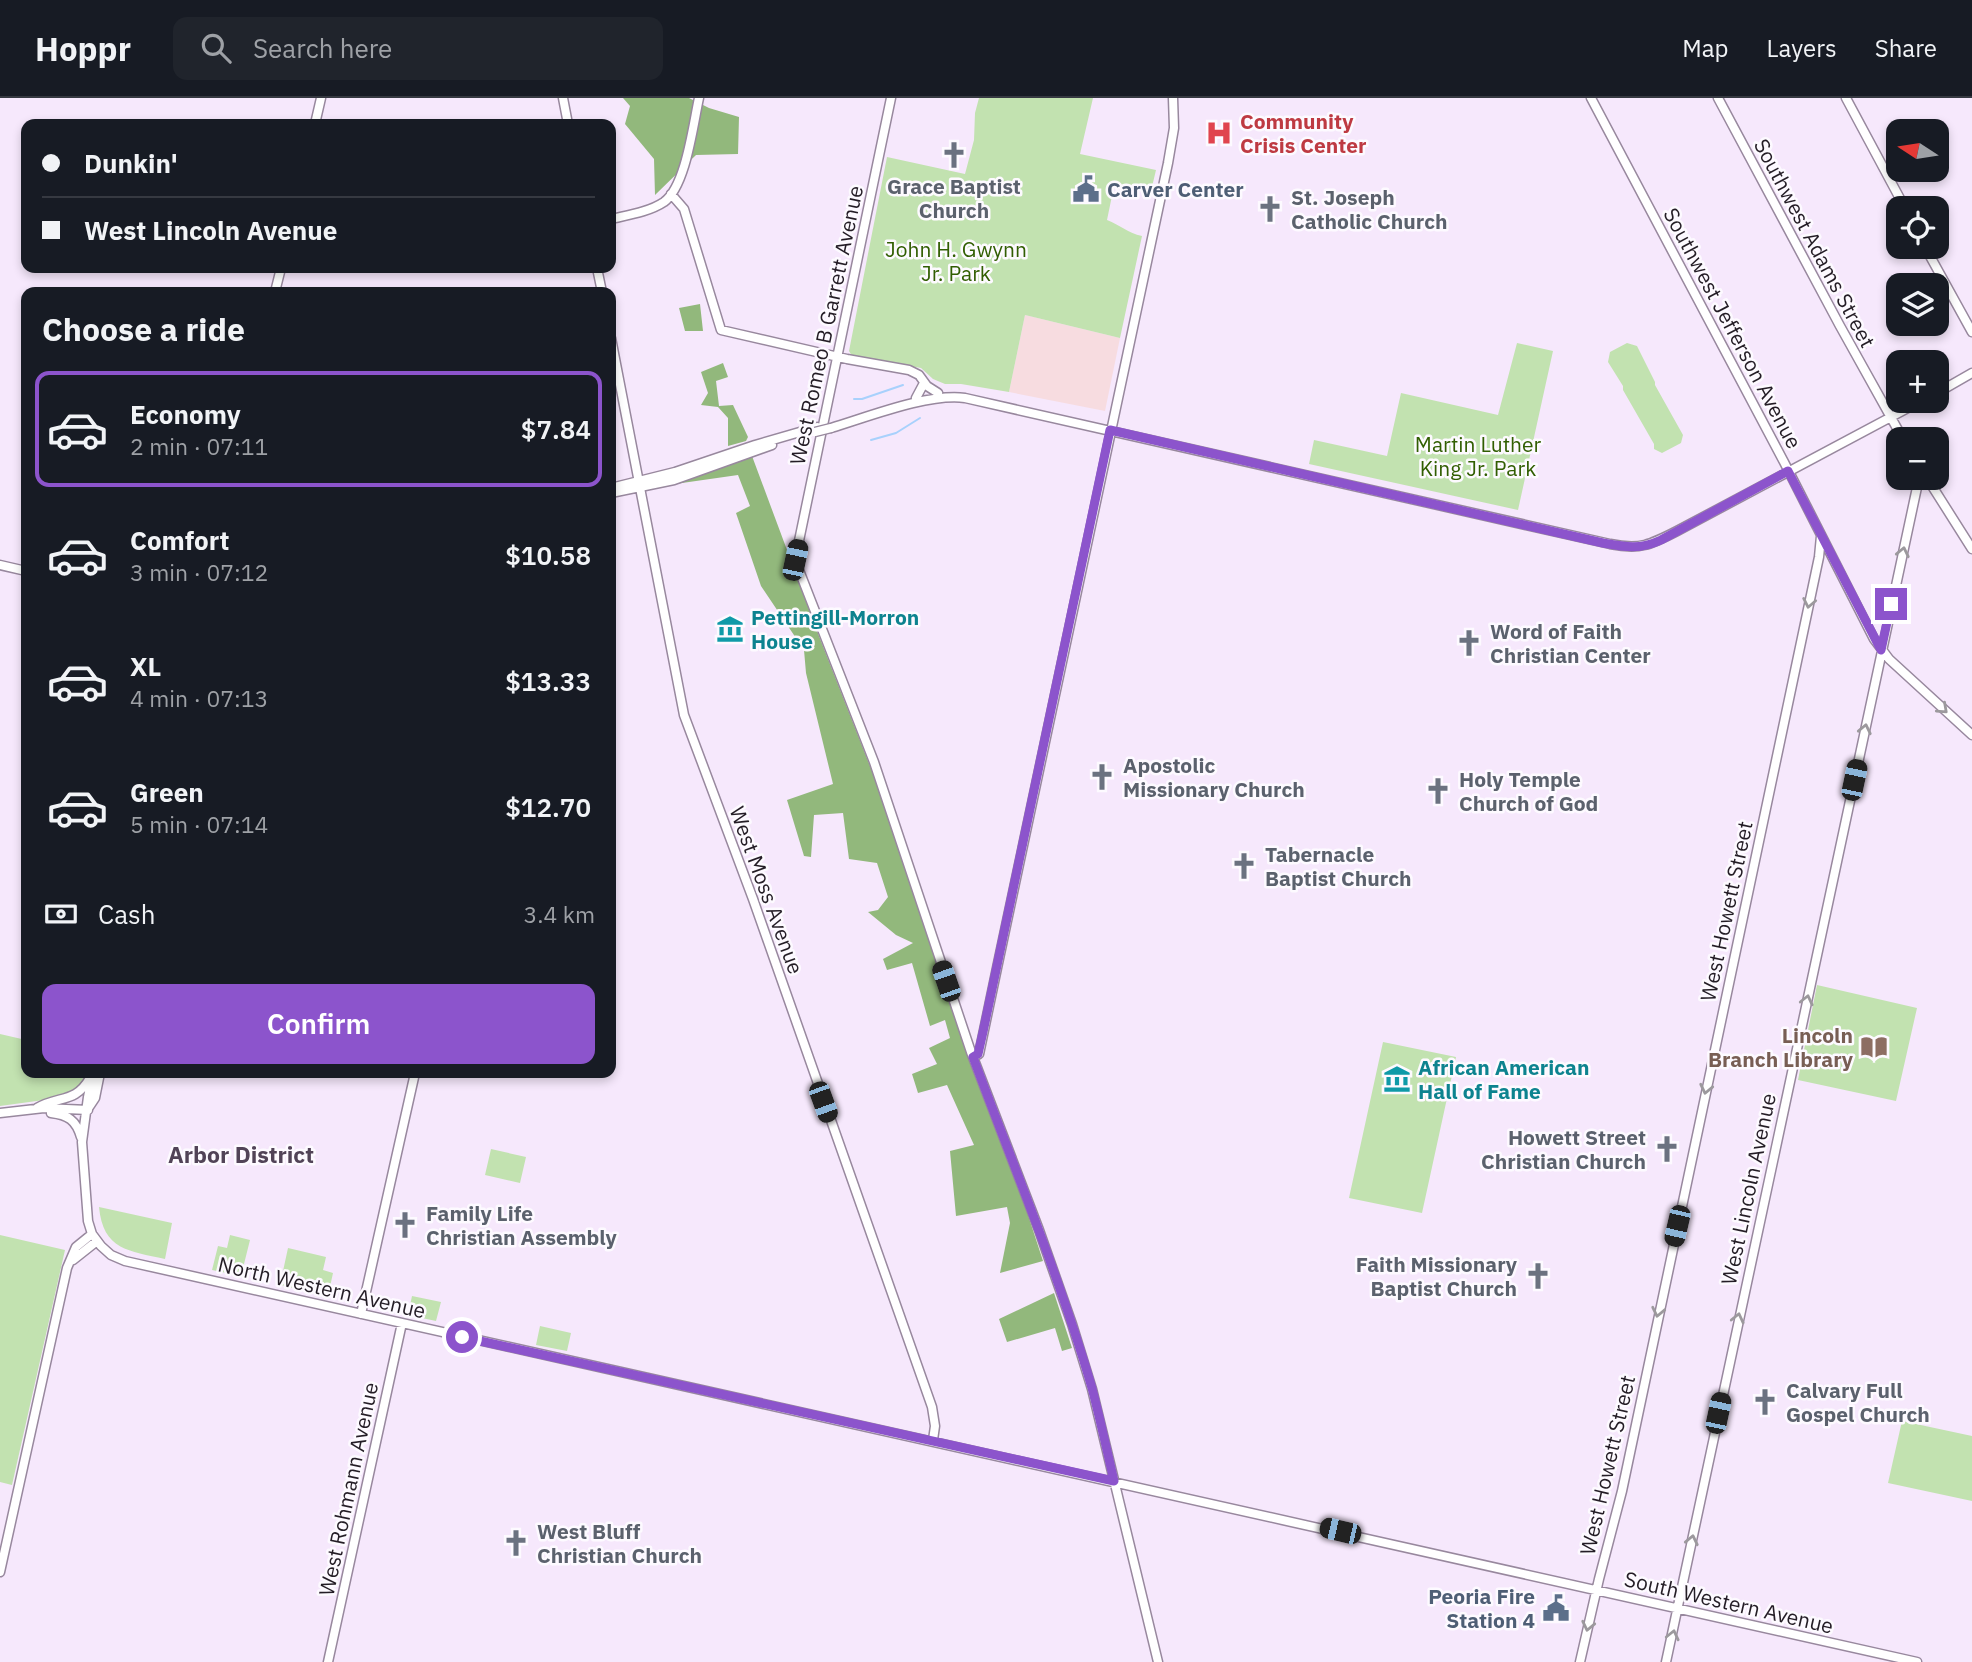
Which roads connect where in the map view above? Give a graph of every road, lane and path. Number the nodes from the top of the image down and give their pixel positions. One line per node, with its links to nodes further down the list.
1 (321, 98): 9 (main road)
2 (563, 98): 10 (main road)
3 (699, 98): 11 (main road)
4 (891, 98): 16 (main road, West Romeo B Garrett Avenue)
5 (1173, 98): 29 (main road)
6 (1591, 98): 30 (main road, Southwest Jefferson Avenue)
7 (1718, 98): 26 (main road, Southwest Adams Street)
8 (1846, 98): 12 (main road)
9 (316, 119)
10 (567, 119)
11 (671, 194): 13 (main road); 16 (main road)
12 (1899, 196)
13 (616, 218)
14 (1932, 259): 15 (main road)
15 (1972, 332)
16 (838, 357): 19 (main road); 42 (main road, West Romeo B Garrett Avenue)
17 (616, 364): 31 (main road, West Moss Avenue)
18 (1972, 373): 20 (main road)
19 (924, 383): 21 (main road); 22 (main road); 23 (main road)
20 (1949, 386)
21 (938, 393): 22 (main road); 24 (main road)
22 (927, 396): 23 (main road)
23 (916, 398): 27 (main road)
24 (1011, 407): 27 (main road); 29 (main road)
25 (1897, 413): 26 (main road)
26 (1889, 417): 28 (main road, Southwest Adams Street); 30 (main road)
27 (831, 425): 31 (main road, bridge)
28 (1895, 427)
29 (1110, 430): 30 (main road); 42 (main road)
30 (1788, 471): 36 (main road, Southwest Jefferson Avenue)
31 (639, 484): 32 (main road); 35 (main road); 54 (main road, West Moss Avenue)
32 (616, 487)
33 (1916, 490): 40 (main road, West Lincoln Avenue, one-way to 33)
34 (1935, 490): 37 (main road)
35 (616, 491)
36 (1821, 536): 40 (main road, Southwest Jefferson Avenue); 58 (main road, West Howett Street, one-way to 58)
37 (1972, 549)
38 (0, 565): 39 (main road)
39 (21, 570)
40 (1881, 650): 41 (main road, Southwest Jefferson Avenue, one-way to 41); 59 (main road, West Lincoln Avenue, one-way to 40)
41 (1972, 735)
42 (973, 1057): 56 (main road)
43 (90, 1078): 47 (main road)
44 (92, 1078): 48 (main road)
45 (99, 1078): 48 (main road)
46 (414, 1078): 52 (main road)
47 (34, 1109): 48 (main road); 49 (main road); 50 (main road)
48 (88, 1110): 50 (main road)
49 (0, 1113)
50 (82, 1142): 51 (main road)
51 (95, 1238): 52 (main road, North Western Avenue); 57 (main road)
52 (361, 1314): 53 (main road, North Western Avenue)
53 (402, 1323): 54 (main road, North Western Avenue); 60 (main road, West Rohmann Avenue)
54 (933, 1440): 55 (main road, North Western Avenue)
55 (1042, 1465): 56 (main road, South Western Avenue)
56 (1114, 1481): 58 (main road, South Western Avenue); 61 (main road)
57 (0, 1572)
58 (1596, 1590): 59 (main road, South Western Avenue); 62 (main road, West Howett Street, one-way to 62)
59 (1679, 1607): 63 (main road, West Lincoln Avenue, one-way to 59); 64 (main road, South Western Avenue)
60 (328, 1662)
61 (1158, 1662)
62 (1580, 1662)
63 (1666, 1662)
64 (1917, 1662)

